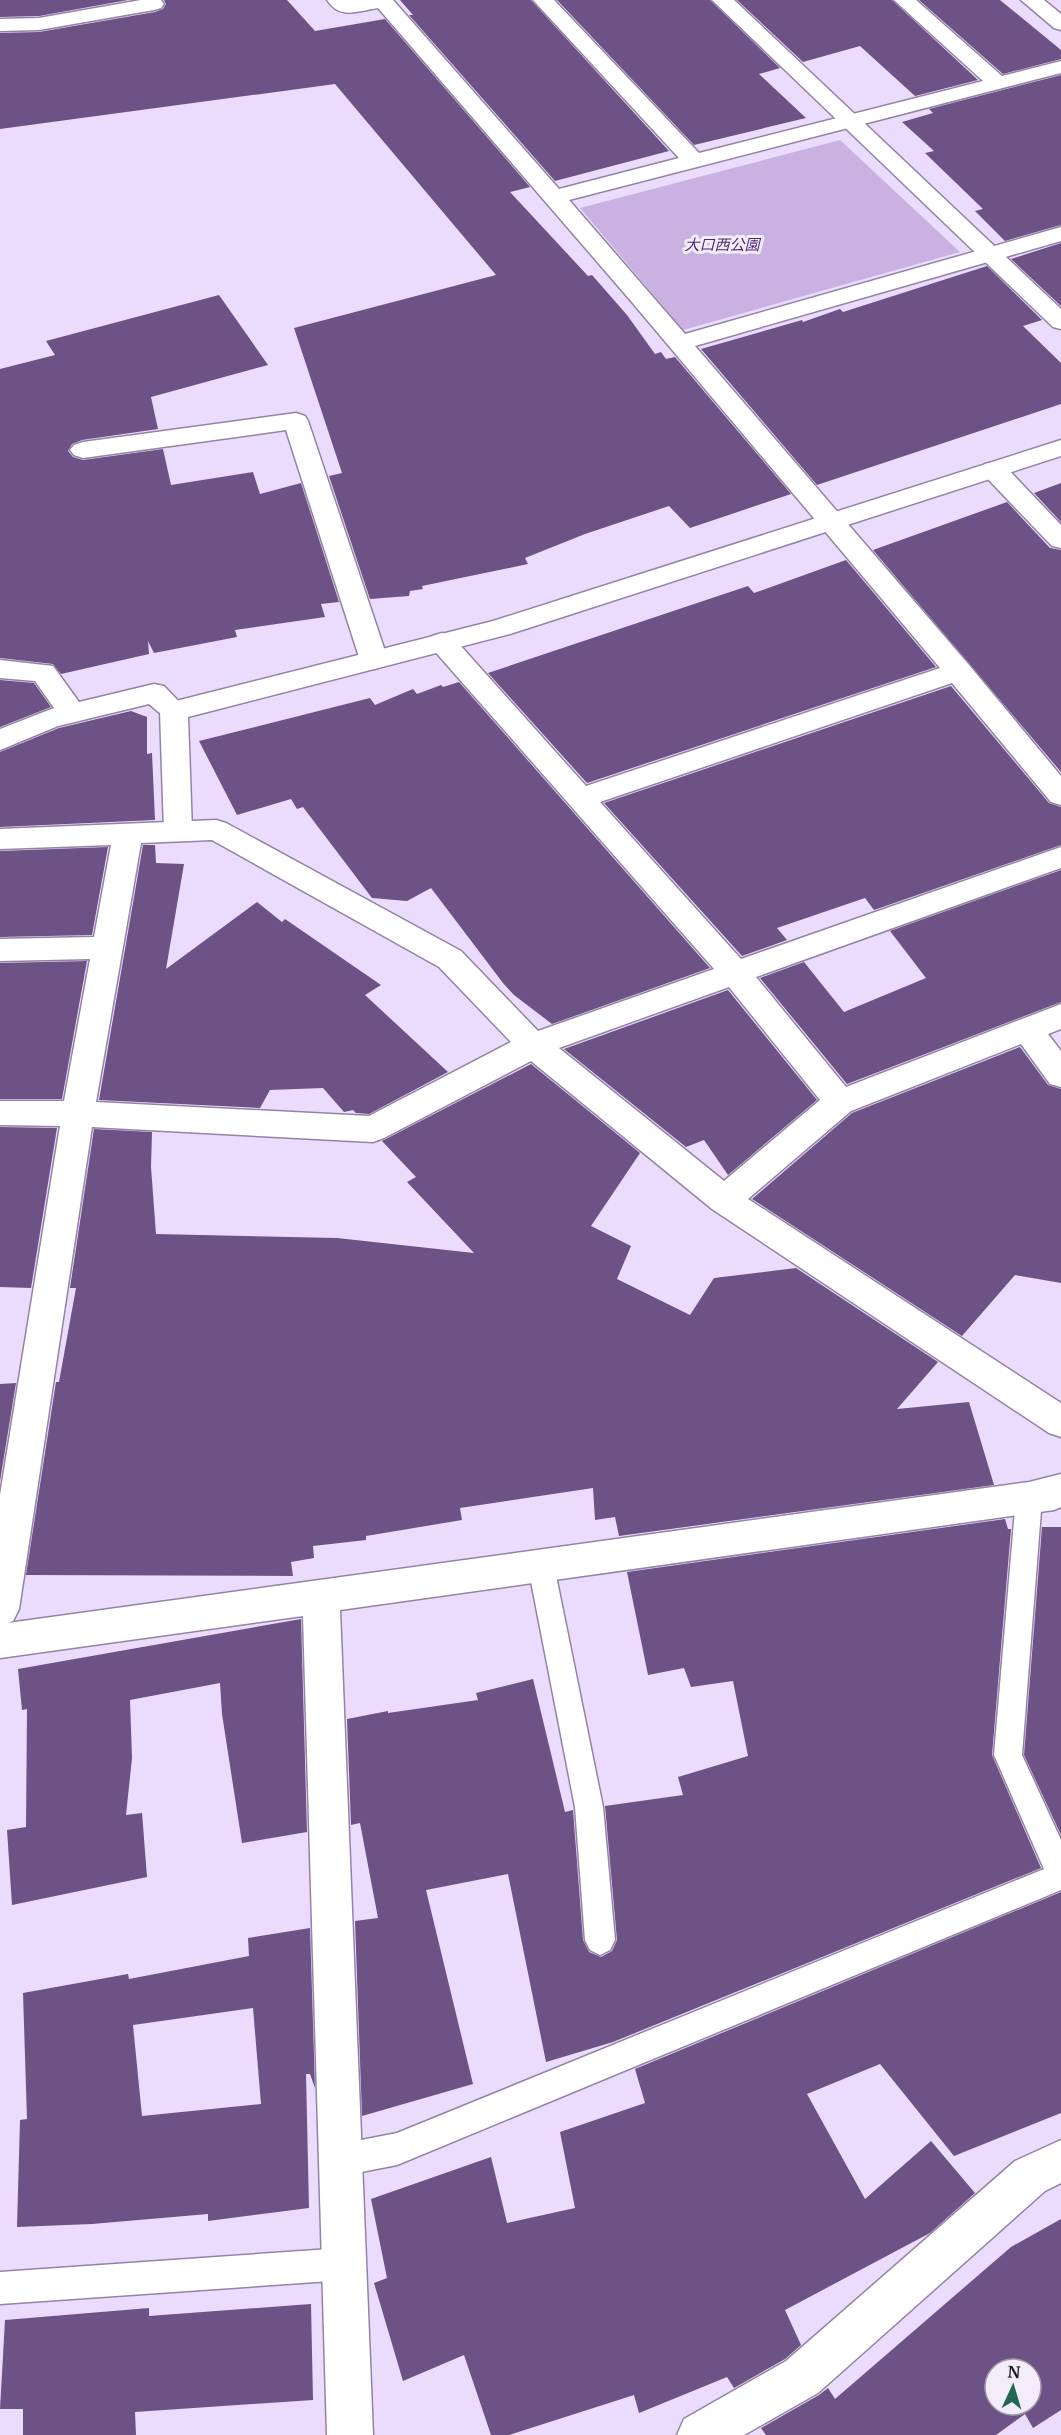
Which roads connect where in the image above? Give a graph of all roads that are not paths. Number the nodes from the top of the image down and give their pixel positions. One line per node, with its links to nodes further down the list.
1 (152, 0): 9 (street)
2 (337, 0): 3 (street)
3 (382, 0): 14 (street)
4 (543, 0): 13 (street)
5 (722, 0): 12 (street)
6 (904, 0): 11 (street)
7 (1031, 0): 8 (street)
8 (1061, 24)
9 (0, 25)
10 (1061, 67): 11 (street)
11 (999, 84): 12 (street)
12 (850, 122): 13 (street); 16 (street)
13 (695, 162): 14 (street)
14 (555, 197): 18 (street)
15 (1061, 234): 16 (street)
16 (988, 255): 17 (street); 18 (street)
17 (1061, 322)
18 (680, 343): 22 (street)
19 (1061, 448): 21 (street)
20 (83, 450): 25 (street)
21 (994, 470): 22 (street); 23 (street)
22 (833, 521): 24 (street); 27 (street)
23 (1061, 540)
24 (442, 642): 25 (street); 32 (street)
25 (374, 660): 28 (street)
26 (0, 669): 29 (street)
27 (958, 671): 31 (street); 32 (street)
28 (174, 711): 29 (street); 33 (street)
29 (72, 713): 30 (street)
30 (0, 740)
31 (1061, 795)
32 (581, 798): 39 (street)
33 (178, 831): 34 (street); 42 (street)
34 (128, 833): 35 (street); 37 (street)
35 (0, 839)
36 (1061, 857): 39 (street)
37 (108, 948): 38 (street); 46 (street)
38 (0, 950)
39 (735, 973): 42 (street); 44 (street)
40 (1061, 1016): 41 (street)
41 (1027, 1029): 43 (street); 44 (street)
42 (533, 1045): 46 (street); 47 (street)
43 (1061, 1075)
44 (840, 1102): 47 (street)
45 (0, 1113): 46 (street)
46 (78, 1114): 52 (street)
47 (724, 1200): 48 (street)
48 (1061, 1422)
49 (1045, 1494): 50 (street); 54 (lane)
50 (541, 1566): 51 (street); 55 (lane)
51 (321, 1597): 53 (street); 56 (street)
52 (0, 1610)
53 (0, 1641)
54 (1061, 1875): 56 (lane)
55 (600, 1940)
56 (341, 2160): 58 (street)
57 (1061, 2162): 60 (street)
58 (345, 2264): 59 (lane); 61 (street)
59 (0, 2288)
60 (725, 2429)
61 (350, 2435)

